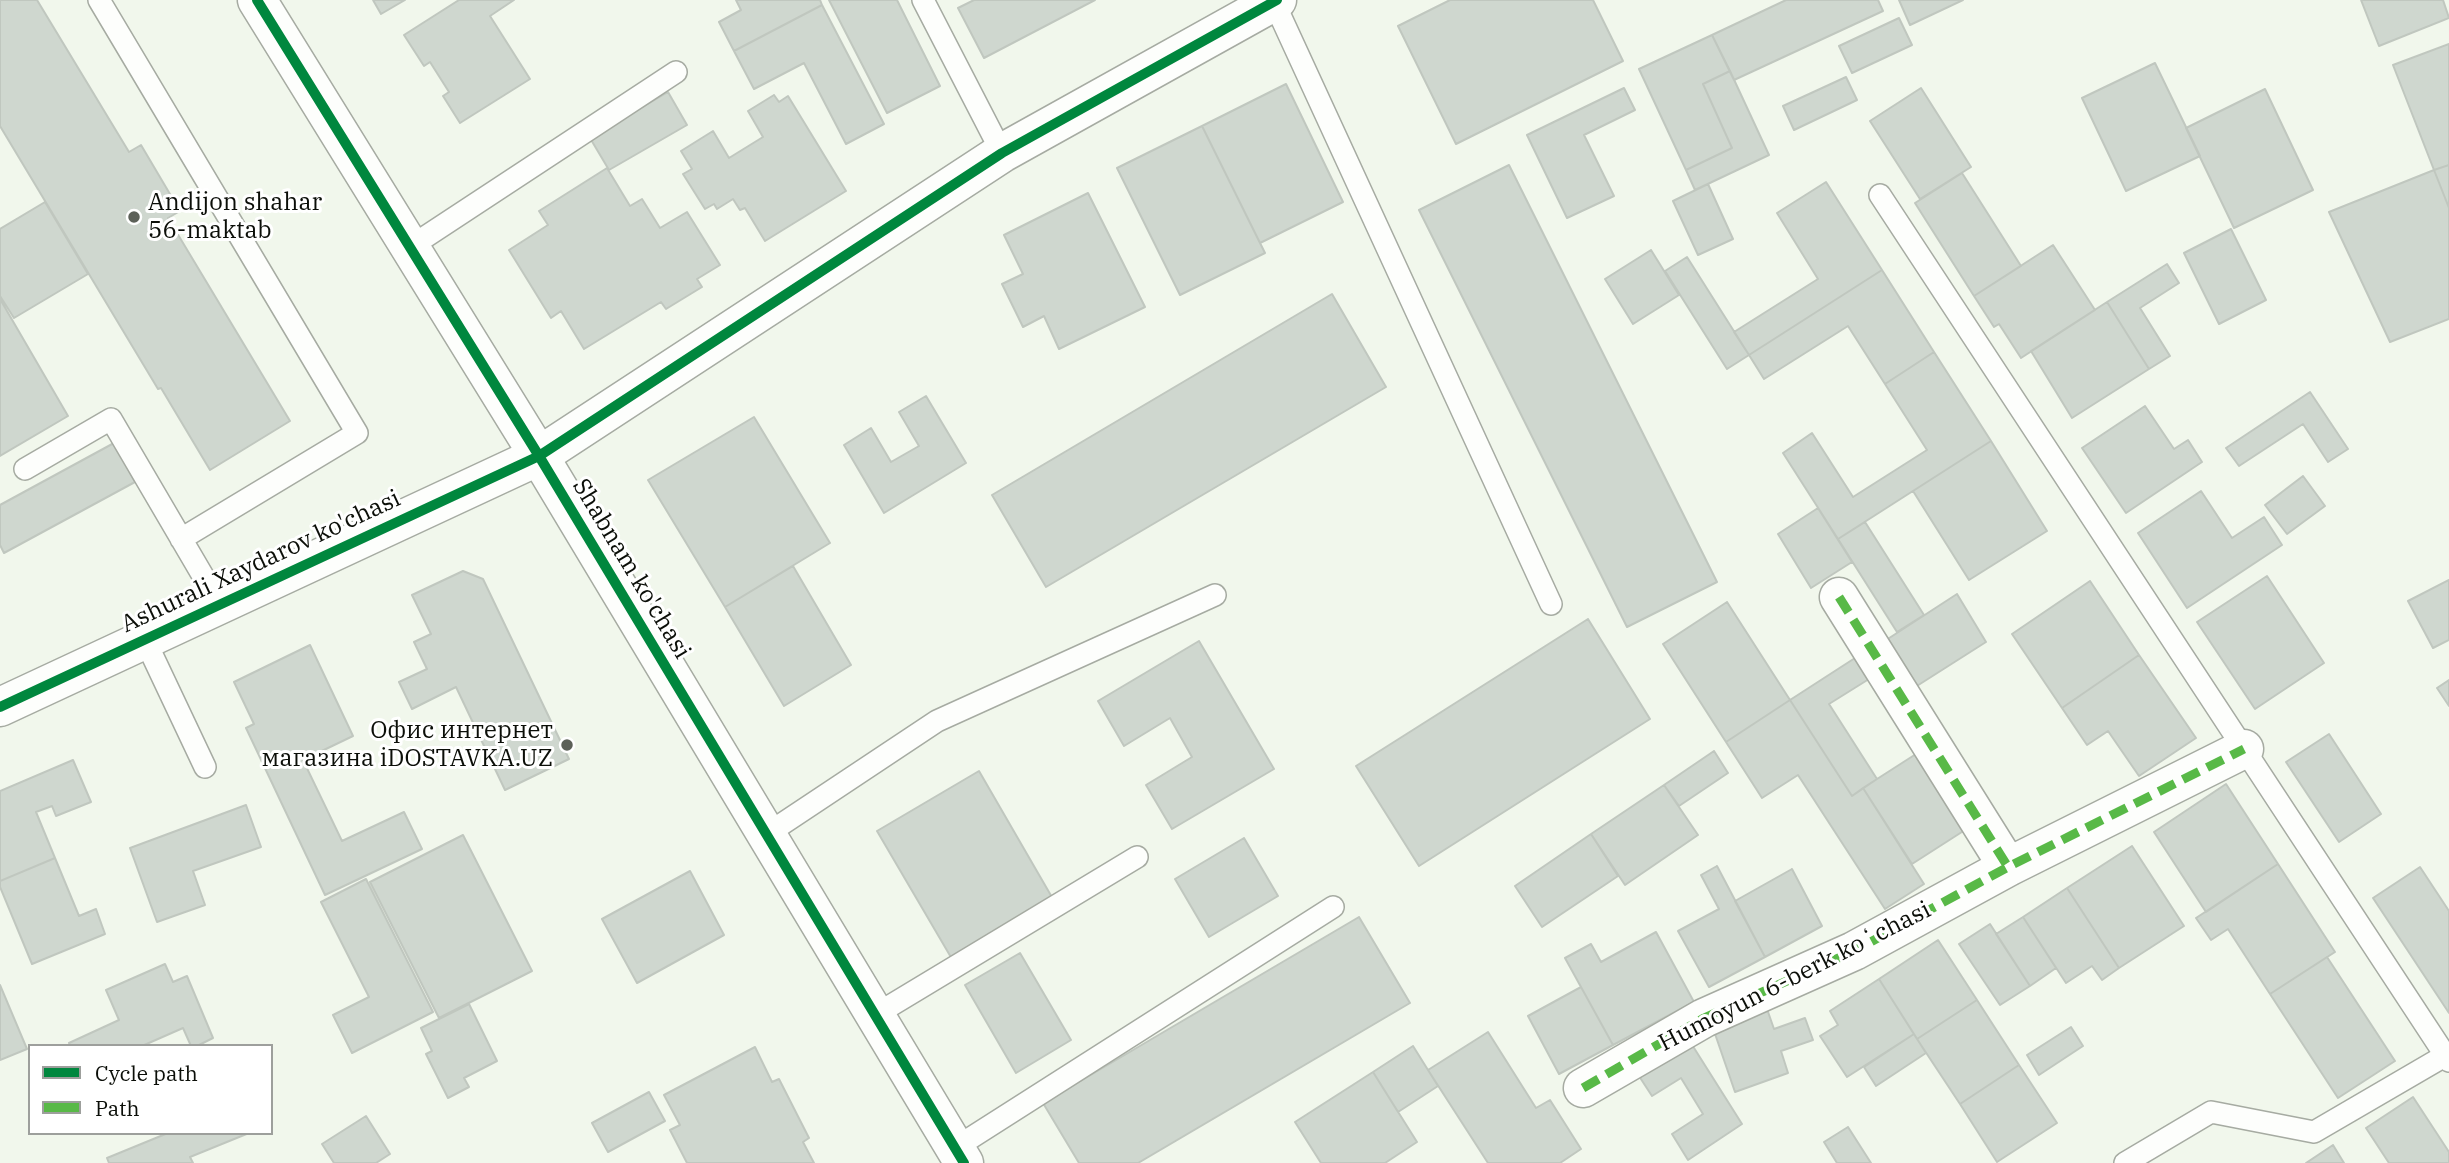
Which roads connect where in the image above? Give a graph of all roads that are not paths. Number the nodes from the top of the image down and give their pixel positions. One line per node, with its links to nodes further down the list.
1 (99, 0): 11 (lane)
2 (257, 0): 8 (street, Shabnam ko'chasi)
3 (1275, 1): 6 (street, Ashurali Xaydarov ko'chasi); 14 (lane)
4 (930, 3): 6 (lane)
5 (676, 72): 8 (lane)
6 (1002, 153): 9 (street, Ashurali Xaydarov ko'chasi)
7 (1880, 195): 18 (lane)
8 (410, 247): 9 (street, Shabnam ko'chasi)
9 (539, 456): 15 (street, Ashurali Xaydarov ko'chasi); 20 (street, Shabnam ko'chasi)
10 (25, 469): 11 (lane)
11 (181, 539): 15 (lane)
12 (1215, 595): 20 (lane)
13 (1839, 597): 22 (street)
14 (1551, 604)
15 (220, 605): 16 (street, Ashurali Xaydarov ko'chasi)
16 (145, 639): 17 (street, Ashurali Xaydarov ko'chasi); 19 (lane)
17 (0, 707)
18 (2244, 749): 22 (street, Humoyun 6-berk koʻchasi); 25 (lane)
19 (205, 767)
20 (766, 834): 24 (street, Shabnam ko'chasi)
21 (1137, 857): 24 (lane)
22 (2008, 867): 26 (street, Humoyun 6-berk koʻchasi)
23 (1334, 907): 27 (lane)
24 (875, 1015): 27 (street, Shabnam ko'chasi)
25 (2447, 1058): 28 (lane)
26 (1583, 1088)
27 (959, 1156)
28 (2125, 1163)

